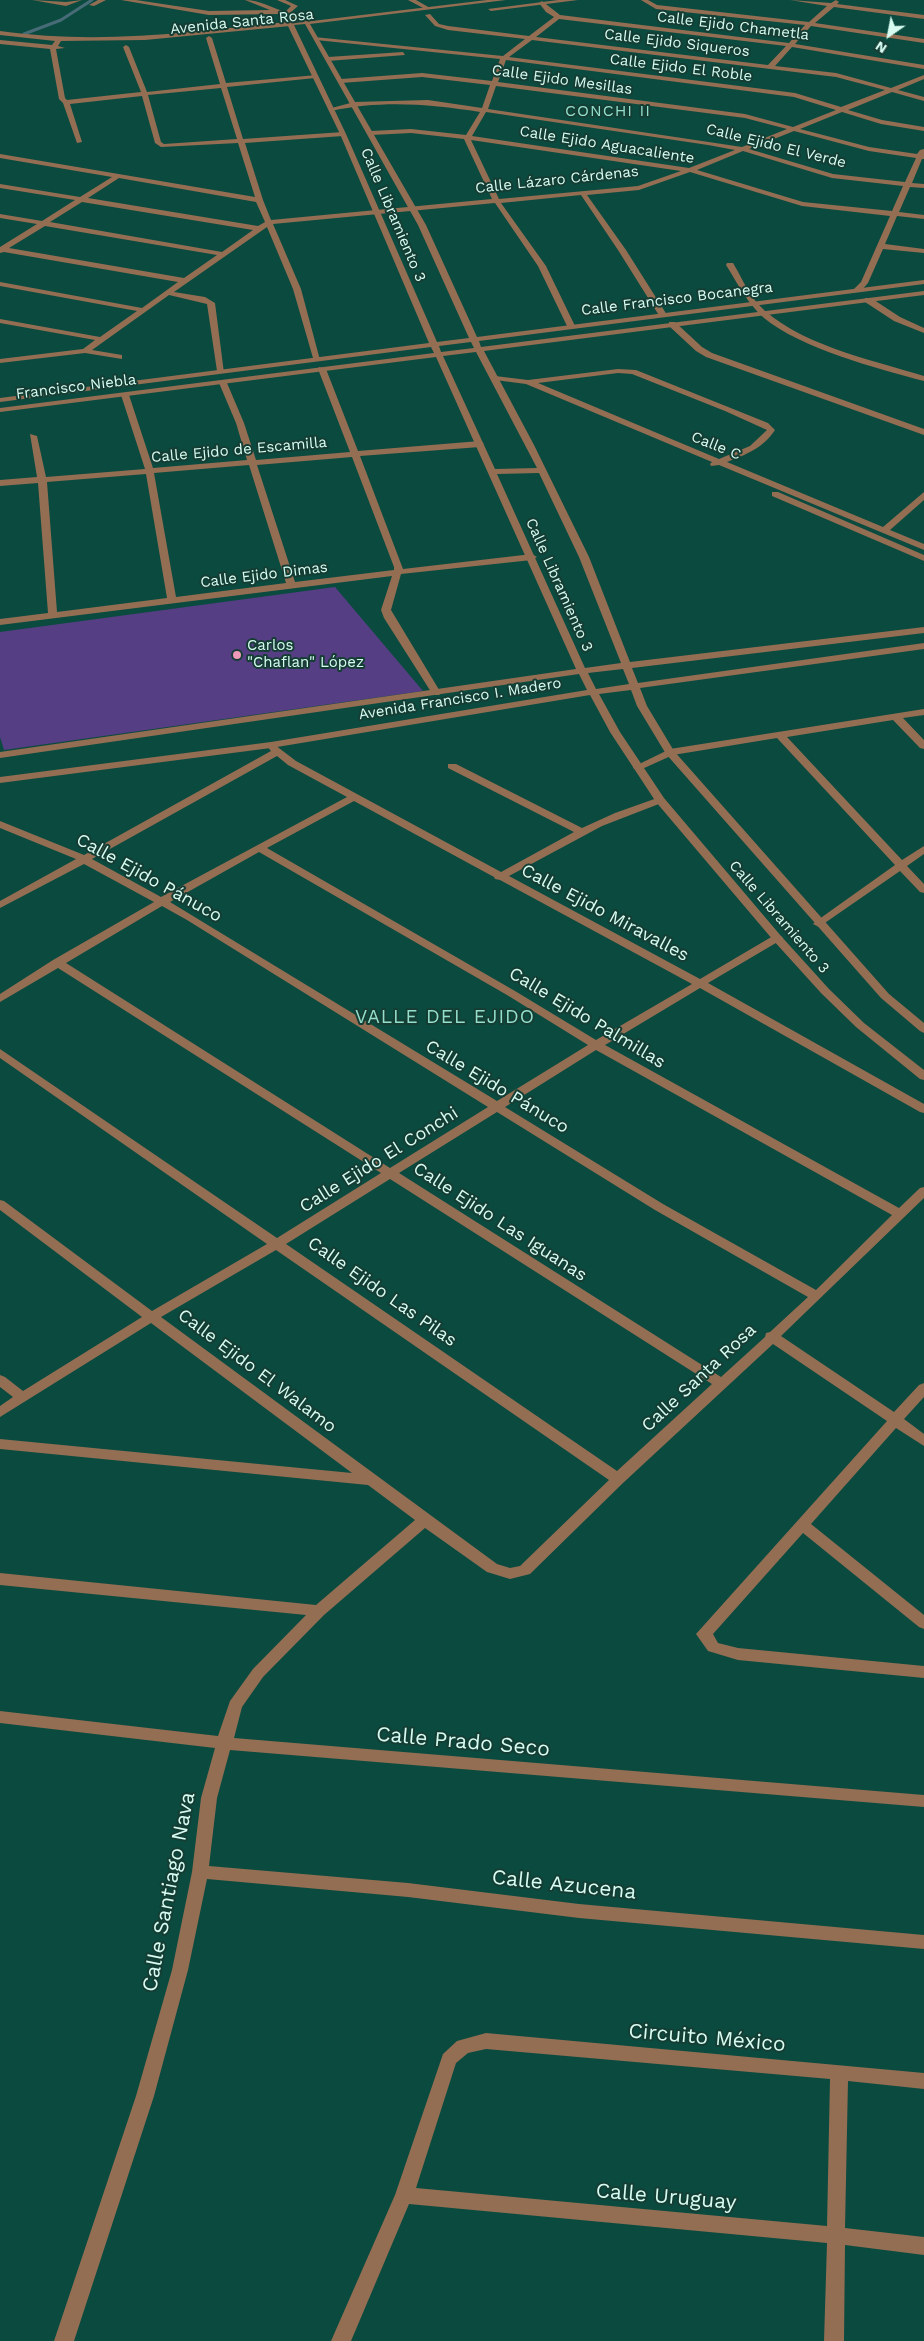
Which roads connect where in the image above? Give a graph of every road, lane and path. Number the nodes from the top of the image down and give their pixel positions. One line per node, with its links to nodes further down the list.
1 (35, 0): 2 (street)
2 (79, 0)
3 (103, 0): 15 (street)
4 (124, 0): 17 (street)
5 (248, 0): 17 (street)
6 (280, 0): 21 (street, Calle Libramiento 3)
7 (411, 0): 16 (street)
8 (503, 0): 16 (street, Avenida Santa Rosa)
9 (575, 0): 13 (street, Avenida Santa Rosa)
10 (644, 0): 22 (street)
11 (793, 0): 14 (street)
12 (839, 0): 14 (street)
13 (542, 3): 18 (street, Avenida Santa Rosa); 19 (street)
14 (832, 4): 20 (street); 22 (street)
15 (92, 6)
16 (427, 8): 23 (street, Avenida Santa Rosa)
17 (276, 12): 21 (street)
18 (428, 15): 23 (street, Avenida Santa Rosa); 28 (street, Calle Ejido Siqueros)
19 (558, 16): 28 (street); 32 (street, Calle Ejido Chametla)
20 (924, 17)
21 (290, 21): 23 (street, Avenida Santa Rosa); 23 (street); 26 (street, Avenida Santa Rosa); 29 (street, Avenida Santa Rosa); 42 (street, Calle Libramiento 3)
22 (810, 24): 30 (street); 32 (street)
23 (308, 25): 27 (street, Calle Libramiento 3)
24 (0, 33): 25 (street, Avenida Santa Rosa)
25 (11, 35): 29 (street, Avenida Santa Rosa); 31 (street)
26 (209, 38): 33 (street, Avenida Santa Rosa); 46 (street)
27 (316, 38): 37 (street, Calle Ejido El Roble); 39 (street, Calle Libramiento 3)
28 (531, 38): 38 (street); 40 (street, Calle Ejido Siqueros)
29 (59, 40): 34 (street)
30 (924, 41)
31 (0, 42): 34 (street)
32 (790, 44): 40 (street); 41 (street, Calle Ejido Chametla)
33 (126, 47): 36 (street, Avenida Santa Rosa); 48 (street)
34 (53, 48): 35 (street); 50 (street)
35 (72, 48)
36 (101, 48)
37 (430, 52): 38 (street, Calle Ejido El Roble); 39 (street, Calle Ejido El Roble)
38 (504, 58): 45 (street); 52 (street, Calle Ejido El Roble)
39 (328, 60): 44 (street, Calle Libramiento 3)
40 (770, 67): 47 (street, Calle Ejido Siqueros)
41 (924, 67)
42 (315, 76): 46 (street); 53 (street, Calle Libramiento 3)
43 (924, 77): 47 (street, Calle Lázaro Cárdenas)
44 (341, 81): 45 (street, Calle Ejido Mesillas); 51 (street, Calle Libramiento 3)
45 (493, 83): 54 (street); 55 (street, Calle Ejido Mesillas)
46 (222, 85): 48 (street); 61 (street)
47 (890, 89): 49 (street, Calle Ejido Siqueros); 52 (street, Calle Lázaro Cárdenas)
48 (144, 93): 50 (street); 61 (street)
49 (924, 99)
50 (66, 102): 60 (street)
51 (354, 104): 53 (street, Calle Ejido El Verde); 54 (street, Calle Ejido El Verde); 58 (street, Calle Libramiento 3)
52 (842, 108): 55 (street, Calle Lázaro Cárdenas); 56 (street, Calle Ejido El Roble)
53 (331, 109): 57 (street, Calle Libramiento 3)
54 (484, 110): 59 (street); 63 (street, Calle Ejido El Verde)
55 (794, 128): 63 (street, Calle Lázaro Cárdenas); 65 (street, Calle Ejido Mesillas)
56 (924, 129)
57 (343, 134): 61 (street); 76 (street, Calle Libramiento 3)
58 (371, 134): 59 (street, Calle Ejido Aguacaliente); 75 (street, Calle Libramiento 3)
59 (467, 138): 66 (street, Calle Ejido Aguacaliente); 74 (street)
60 (79, 142)
61 (240, 142): 73 (street)
62 (924, 148): 65 (street)
63 (742, 149): 66 (street, Calle Lázaro Cárdenas); 68 (street, Calle Ejido El Verde)
64 (0, 156): 67 (street)
65 (921, 156): 68 (street)
66 (690, 170): 71 (street, Calle Lázaro Cárdenas); 77 (street, Calle Ejido Aguacaliente)
67 (118, 176): 72 (street); 73 (street)
68 (907, 185): 70 (street, Calle Ejido El Verde); 77 (street)
69 (0, 186): 72 (street)
70 (924, 186)
71 (583, 194): 74 (street, Calle Lázaro Cárdenas); 97 (street)
72 (82, 199): 81 (street); 82 (street)
73 (259, 200): 80 (street)
74 (496, 200): 75 (street, Calle Lázaro Cárdenas); 101 (street)
75 (412, 209): 76 (street, Calle Lázaro Cárdenas); 103 (street, Calle Libramiento 3)
76 (378, 214): 80 (street, Calle Lázaro Cárdenas); 105 (street, Calle Libramiento 3)
77 (894, 214): 79 (street, Calle Ejido Aguacaliente); 83 (street)
78 (0, 216): 81 (street)
79 (924, 217)
80 (269, 222): 82 (street); 110 (street)
81 (44, 224): 84 (street); 86 (street)
82 (260, 229): 86 (street)
83 (879, 246): 85 (street); 91 (street)
84 (1, 250): 88 (street)
85 (924, 251)
86 (223, 254): 88 (street)
87 (730, 264): 95 (street)
88 (185, 281): 93 (street)
89 (924, 282): 91 (street, Calle Francisco Bocanegra)
90 (0, 284): 96 (street)
91 (857, 290): 95 (street, Calle Francisco Bocanegra)
92 (924, 292): 94 (street, Calle Francisco Bocanegra)
93 (168, 293): 96 (street); 113 (street)
94 (868, 300): 98 (street, Calle Francisco Bocanegra); 102 (street)
95 (753, 304): 97 (street, Calle Francisco Bocanegra); 98 (street)
96 (143, 310): 104 (street)
97 (663, 314): 101 (street, Calle Francisco Bocanegra)
98 (763, 314): 100 (street, Calle Francisco Bocanegra); 114 (street)
99 (0, 321): 104 (street)
100 (672, 324): 106 (street, Calle Francisco Bocanegra); 122 (street)
101 (571, 326): 103 (street, Calle Francisco Bocanegra)
102 (924, 331)
103 (475, 338): 105 (street, Calle Francisco Bocanegra); 106 (street, Calle Libramiento 3)
104 (101, 339): 107 (street)
105 (434, 343): 108 (street, Calle Libramiento 3); 110 (street, Calle Francisco Bocanegra)
106 (479, 350): 108 (street, Calle Francisco Bocanegra); 115 (street, Calle Libramiento 3)
107 (85, 351): 109 (street); 111 (street)
108 (438, 354): 112 (street, Calle Francisco Bocanegra); 124 (street, Calle Libramiento 3)
109 (119, 357)
110 (317, 358): 113 (street, Francisco Niebla)
111 (2, 360)
112 (322, 369): 117 (street, Francisco Niebla); 125 (street)
113 (221, 371): 120 (street, Francisco Niebla)
114 (924, 379)
115 (497, 381): 116 (street, Calle C); 118 (street, Calle C); 129 (street, Calle Libramiento 3)
116 (528, 382): 118 (street); 126 (street, Calle C); 126 (street)
117 (223, 383): 119 (street, Francisco Niebla); 127 (street)
118 (515, 387): 128 (street, Calle C)
119 (125, 395): 121 (street, Francisco Niebla); 130 (street)
120 (0, 400)
121 (0, 410)
122 (924, 432)
123 (33, 436): 132 (street)
124 (480, 444): 125 (street, Calle Ejido de Escamilla); 131 (street, Calle Libramiento 3)
125 (356, 455): 127 (street, Calle Ejido de Escamilla); 141 (street)
126 (718, 462): 128 (street); 135 (street, Calle C)
127 (253, 463): 130 (street, Calle Ejido de Escamilla); 142 (street)
128 (708, 466): 136 (street, Calle C)
129 (542, 470): 131 (street); 148 (street, Calle Libramiento 3)
130 (150, 472): 132 (street, Calle Ejido de Escamilla); 143 (street)
131 (493, 472): 139 (street, Calle Libramiento 3)
132 (42, 480): 133 (street, Calle Ejido de Escamilla); 144 (street)
133 (0, 483)
134 (924, 495): 137 (street)
135 (852, 517): 136 (street); 137 (street, Calle C)
136 (843, 523): 140 (street, Calle C)
137 (885, 530): 138 (street, Calle C)
138 (924, 547)
139 (532, 557): 141 (street, Calle Ejido Dimas); 149 (street, Calle Libramiento 3)
140 (924, 558)
141 (398, 572): 142 (street, Calle Ejido Dimas); 152 (street)
142 (290, 585): 143 (street, Calle Ejido Dimas)
143 (172, 601): 144 (street, Calle Ejido Dimas)
144 (53, 616): 145 (street, Calle Ejido Dimas)
145 (0, 622)
146 (924, 630): 148 (street, Avenida Francisco I. Madero)
147 (924, 646): 150 (street, Avenida Francisco I. Madero)
148 (626, 667): 149 (street, Avenida Francisco I. Madero); 150 (street, Calle Libramiento 3)
149 (582, 671): 151 (street, Calle Libramiento 3); 152 (street, Avenida Francisco I. Madero)
150 (634, 686): 151 (street, Avenida Francisco I. Madero); 158 (street, Calle Libramiento 3)
151 (593, 692): 157 (street, Avenida Francisco I. Madero); 161 (street, Calle Libramiento 3)
152 (436, 693): 159 (street, Avenida Francisco I. Madero)
153 (924, 712): 154 (street)
154 (895, 716): 155 (street); 156 (street)
155 (780, 736): 158 (street); 170 (street)
156 (924, 746)
157 (274, 749): 162 (street, Avenida Francisco I. Madero); 163 (street, Calle Ejido Miravalles); 169 (street)
158 (670, 752): 161 (street); 176 (street, Calle Libramiento 3)
159 (0, 755)
160 (452, 766): 166 (street)
161 (638, 767): 164 (street, Calle Libramiento 3)
162 (0, 780)
163 (354, 797): 167 (street); 171 (street, Calle Ejido Miravalles)
164 (660, 800): 166 (street); 177 (street, Calle Libramiento 3)
165 (0, 824): 169 (street, Calle Ejido Pánuco)
166 (582, 832): 171 (street)
167 (258, 848): 174 (street); 182 (street, Calle Ejido Palmillas)
168 (924, 849): 170 (street)
169 (84, 859): 174 (street, Calle Ejido Pánuco); 175 (street)
170 (902, 863): 172 (street); 176 (street)
171 (499, 877): 179 (street, Calle Ejido Miravalles)
172 (918, 878): 173 (street)
173 (924, 890)
174 (163, 902): 178 (street); 185 (street, Calle Ejido Pánuco)
175 (0, 905)
176 (820, 924): 181 (street, Calle Libramiento 3)
177 (777, 938): 179 (street, Calle Ejido El Conchi); 184 (street, Calle Libramiento 3)
178 (57, 962): 180 (street); 187 (street, Calle Ejido Las Iguanas)
179 (699, 983): 182 (street, Calle Ejido El Conchi); 186 (street, Calle Ejido Miravalles)
180 (0, 999)
181 (924, 1029)
182 (596, 1046): 185 (street, Calle Ejido El Conchi); 190 (street, Calle Ejido Palmillas)
183 (0, 1053): 191 (street, Calle Ejido Las Pilas)
184 (924, 1076)
185 (496, 1107): 187 (street, Calle Ejido El Conchi); 192 (street, Calle Ejido Pánuco)
186 (924, 1109)
187 (390, 1174): 191 (street, Calle Ejido El Conchi); 196 (street, Calle Ejido Las Iguanas)
188 (924, 1191): 190 (street, Calle Santa Rosa)
189 (0, 1204): 193 (street, Calle Ejido El Walamo)
190 (900, 1214): 192 (street, Calle Santa Rosa)
191 (278, 1243): 193 (street, Calle Ejido El Conchi); 203 (street, Calle Ejido Las Pilas)
192 (817, 1296): 194 (street, Calle Santa Rosa)
193 (153, 1316): 198 (street, Calle Ejido El Conchi); 204 (street, Calle Ejido El Walamo)
194 (771, 1336): 196 (street, Calle Santa Rosa); 200 (street)
195 (0, 1380): 198 (street)
196 (720, 1383): 203 (street, Calle Santa Rosa)
197 (924, 1388): 200 (street)
198 (23, 1398): 199 (street, Calle Ejido El Conchi)
199 (0, 1412)
200 (894, 1419): 201 (street); 206 (street)
201 (924, 1442)
202 (0, 1444): 204 (street)
203 (618, 1478): 207 (street, Calle Santa Rosa)
204 (370, 1480): 205 (street, Calle Ejido El Walamo)
205 (425, 1520): 207 (street, Calle Ejido El Walamo); 209 (street, Calle Santiago Nava)
206 (803, 1526): 210 (street); 211 (street)
207 (492, 1568)
208 (0, 1579): 209 (street)
209 (319, 1611): 213 (street, Calle Santiago Nava)
210 (924, 1624)
211 (924, 1672)
212 (0, 1717): 213 (street, Calle Prado Seco)
213 (225, 1743): 214 (street, Calle Prado Seco); 215 (street, Calle Santiago Nava)
214 (924, 1802)
215 (200, 1872): 216 (street, Calle Azucena); 222 (street, Calle Santiago Nava)
216 (924, 1942)
217 (839, 2072): 218 (street, Circuito México); 219 (street, Circuito México); 220 (street)
218 (924, 2081)
219 (404, 2195): 220 (street, Calle Uruguay); 223 (street)
220 (836, 2235): 221 (street, Calle Uruguay); 224 (street)
221 (924, 2246)
222 (64, 2341)
223 (342, 2341)
224 (834, 2341)

